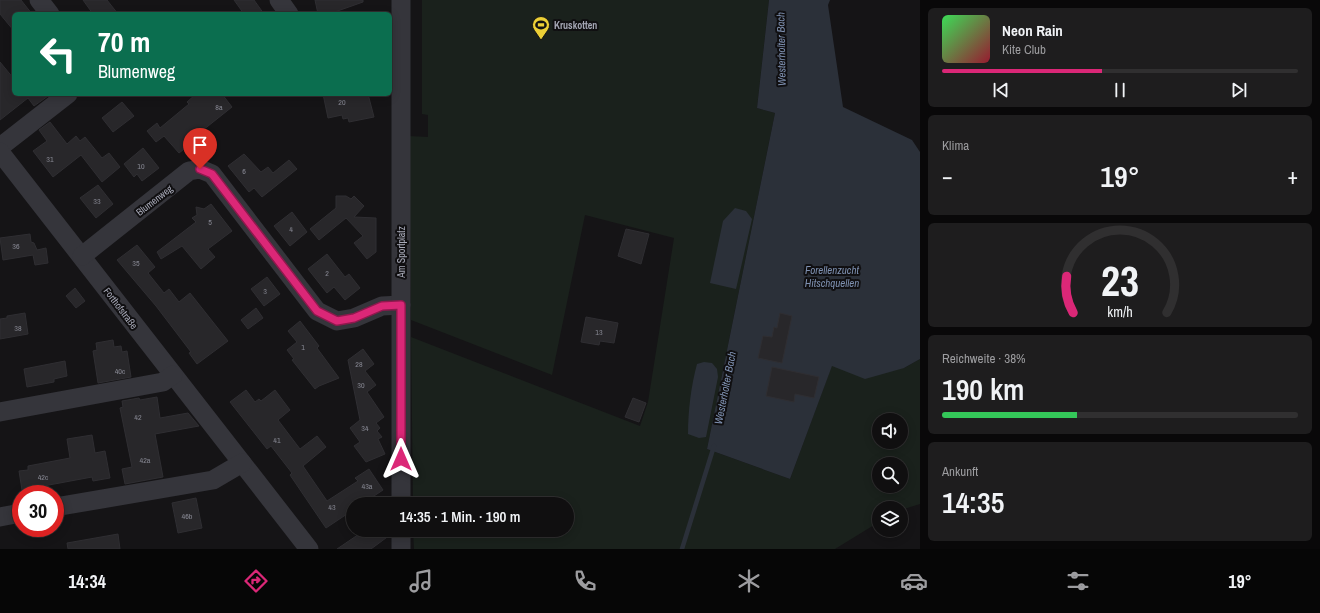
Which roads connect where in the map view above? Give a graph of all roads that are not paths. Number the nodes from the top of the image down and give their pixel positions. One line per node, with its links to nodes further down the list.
1 (39, 0): 4 (street)
2 (279, 0): 5 (street)
3 (401, 0): 10 (street, Am Sportplatz)
4 (48, 12)
5 (288, 12)
6 (65, 96): 7 (street)
7 (0, 147)
8 (0, 152): 9 (street, Forthofstraße)
9 (82, 256): 10 (street, Blumenweg); 11 (street, Forthofstraße)
10 (401, 305): 14 (street, Am Sportplatz)
11 (173, 375): 12 (street); 13 (street, Forthofstraße)
12 (0, 412)
13 (242, 463): 15 (street); 19 (street, Forthofstraße)
14 (401, 497)
15 (64, 505)
16 (12, 515): 17 (street)
17 (0, 517)
18 (401, 537): 20 (street)
19 (309, 549)
20 (401, 549)

